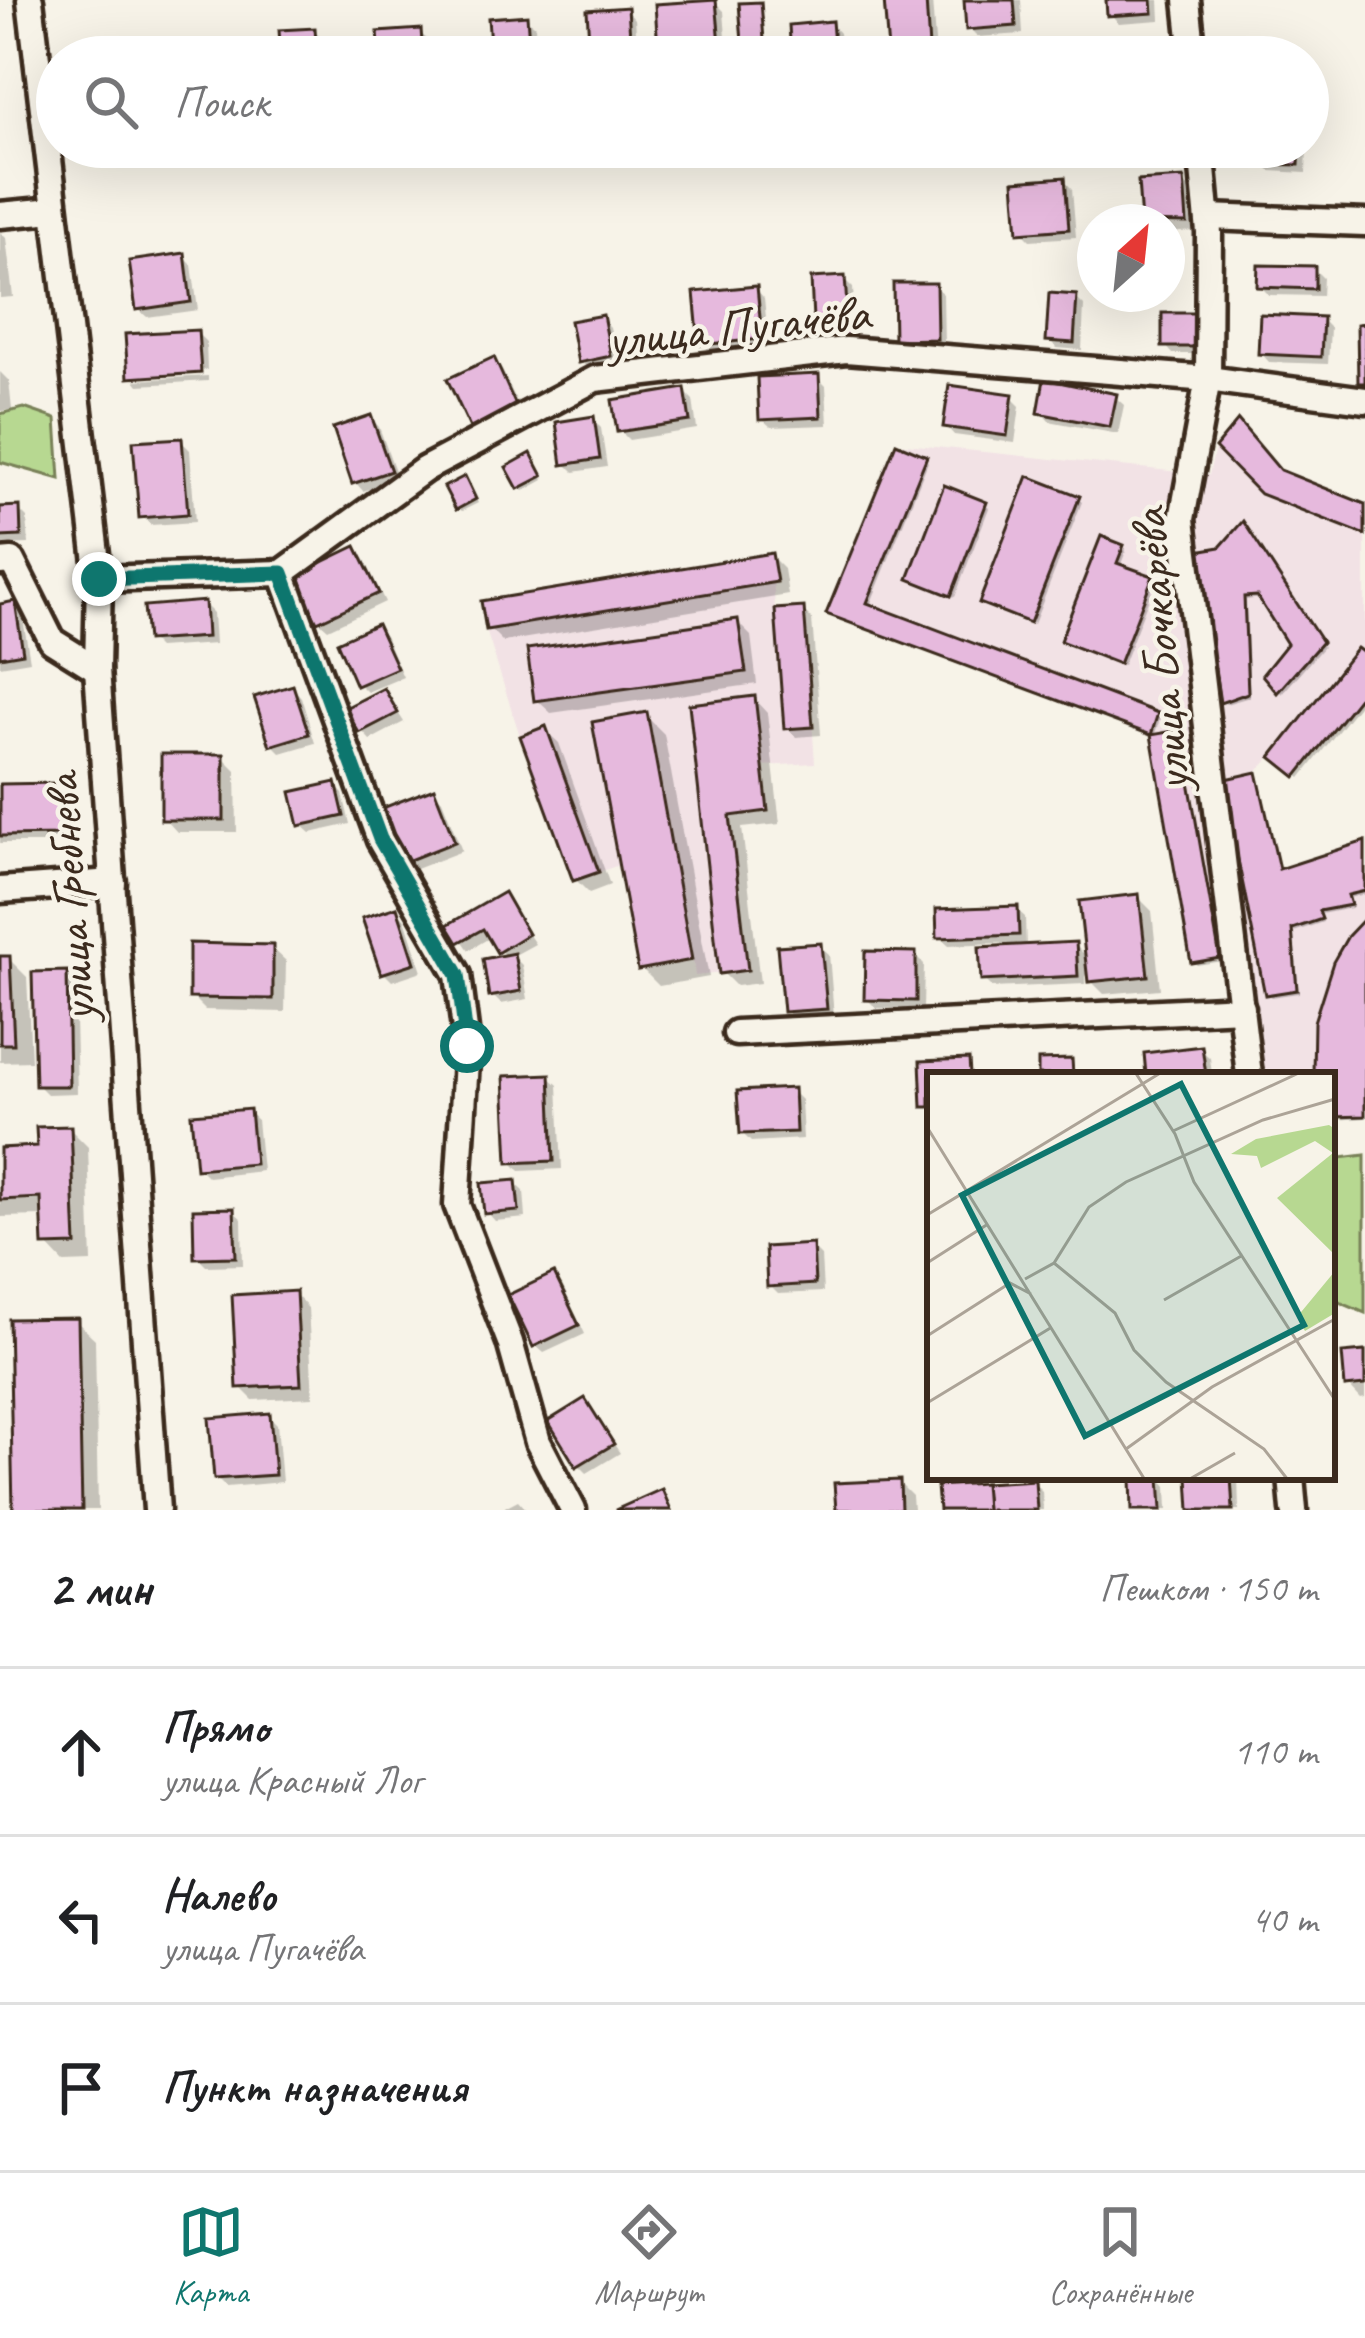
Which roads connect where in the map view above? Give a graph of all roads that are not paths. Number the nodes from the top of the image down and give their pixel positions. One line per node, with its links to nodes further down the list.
1 (30, 0): 4 (street, улица Гребнева)
2 (1187, 0): 3 (street)
3 (1191, 36)
4 (36, 52)
5 (49, 168): 7 (street, улица Гребнева)
6 (1203, 168): 9 (street, улица Бочкарёва)
7 (54, 210): 8 (street); 15 (street, улица Гребнева)
8 (0, 215)
9 (1208, 218): 10 (street); 11 (street, улица Бочкарёва)
10 (1365, 224)
11 (1208, 379): 12 (street, улица Пугачёва); 14 (street, улица Пугачёва); 19 (street, улица Бочкарёва)
12 (1365, 400)
13 (0, 562): 16 (street)
14 (282, 573): 15 (street); 24 (street)
15 (99, 579): 16 (street, улица Гребнева)
16 (97, 669): 17 (street, улица Гребнева)
17 (113, 881): 18 (street); 23 (street, улица Гребнева)
18 (0, 890)
19 (1242, 1008): 20 (street); 21 (street, улица Бочкарёва)
20 (736, 1033)
21 (1249, 1072)
22 (1291, 1480): 25 (street)
23 (157, 1510)
24 (573, 1510)
25 (1294, 1510)

